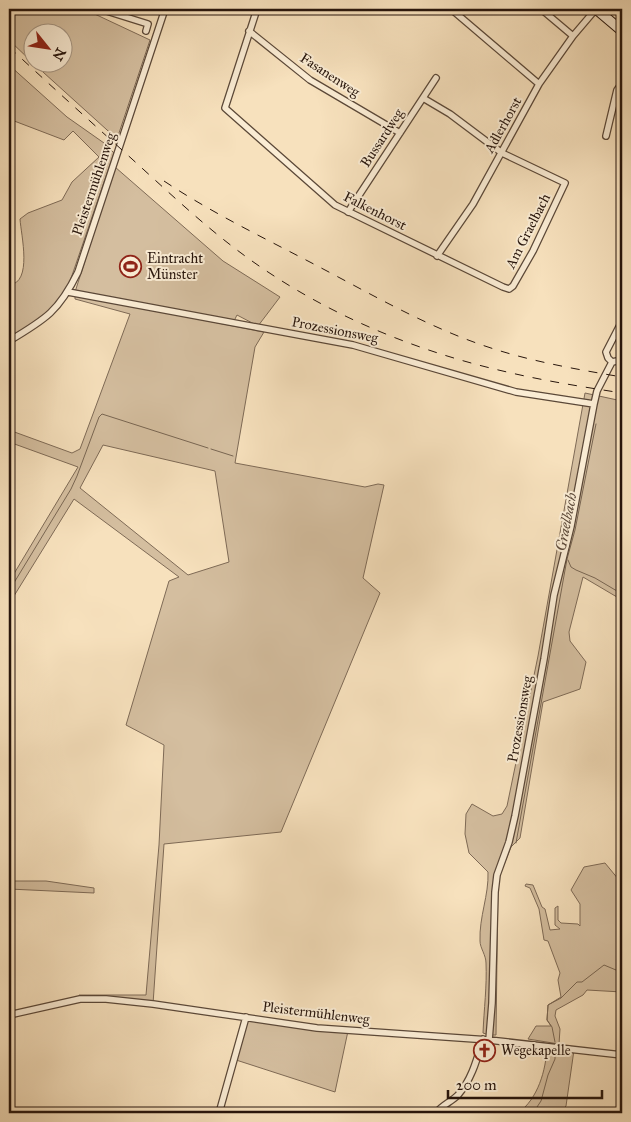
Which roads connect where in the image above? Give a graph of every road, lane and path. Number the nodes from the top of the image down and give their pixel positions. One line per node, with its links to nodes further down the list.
1 (100, 9): 7 (street)
2 (165, 9): 21 (street, Pleistermühlenweg)
3 (257, 9): 9 (street)
4 (451, 9): 13 (street)
5 (541, 9): 10 (street)
6 (596, 9): 8 (street); 10 (street, Adlerhorst)
7 (146, 31)
8 (622, 31)
9 (250, 32): 15 (street, Fasanenweg); 18 (street, Falkenhorst)
10 (573, 36): 13 (street, Adlerhorst)
11 (436, 78): 14 (street, Bussardweg)
12 (622, 83): 16 (street)
13 (539, 84): 17 (street, Adlerhorst)
14 (423, 98): 15 (street, Bussardweg); 17 (street)
15 (400, 133): 18 (street, Bussardweg)
16 (606, 136)
17 (502, 153): 19 (street, Adlerhorst); 20 (street, Am Graelbach)
18 (348, 212): 19 (street, Falkenhorst)
19 (437, 256): 20 (street, Falkenhorst)
20 (509, 289)
21 (68, 292): 23 (street, Pleistermühlenweg); 26 (street, Prozessionsweg)
22 (622, 321): 25 (street, Prozessionsweg)
23 (9, 341)
24 (622, 357): 25 (street)
25 (612, 362): 26 (street, Prozessionsweg)
26 (594, 404): 29 (street, Prozessionsweg)
27 (9, 1015): 28 (street, Pleistermühlenweg)
28 (246, 1017): 29 (street, Pleistermühlenweg); 31 (street)
29 (486, 1040): 30 (street, Pleistermühlenweg); 32 (street, Prozessionsweg)
30 (622, 1055)
31 (218, 1113)
32 (436, 1113)

